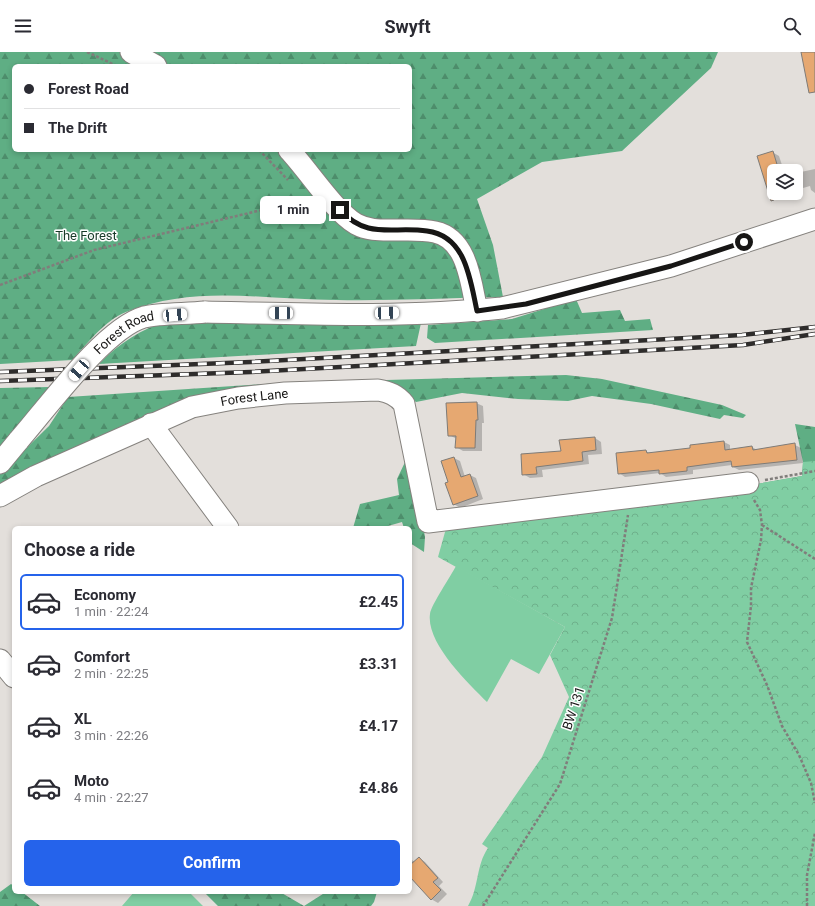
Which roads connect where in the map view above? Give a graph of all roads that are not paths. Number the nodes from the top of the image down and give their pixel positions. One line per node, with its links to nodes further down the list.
1 (131, 52): 2 (street)
2 (152, 64)
3 (291, 152): 5 (street)
4 (815, 219): 5 (street, Forest Road)
5 (477, 311): 7 (street, Forest Road, bridge)
6 (151, 424): 8 (street, Forest Lane); 9 (street, Forest Lane); 10 (street)
7 (0, 463)
8 (748, 483)
9 (0, 496)
10 (227, 526)
11 (0, 660): 12 (street)
12 (12, 675)

